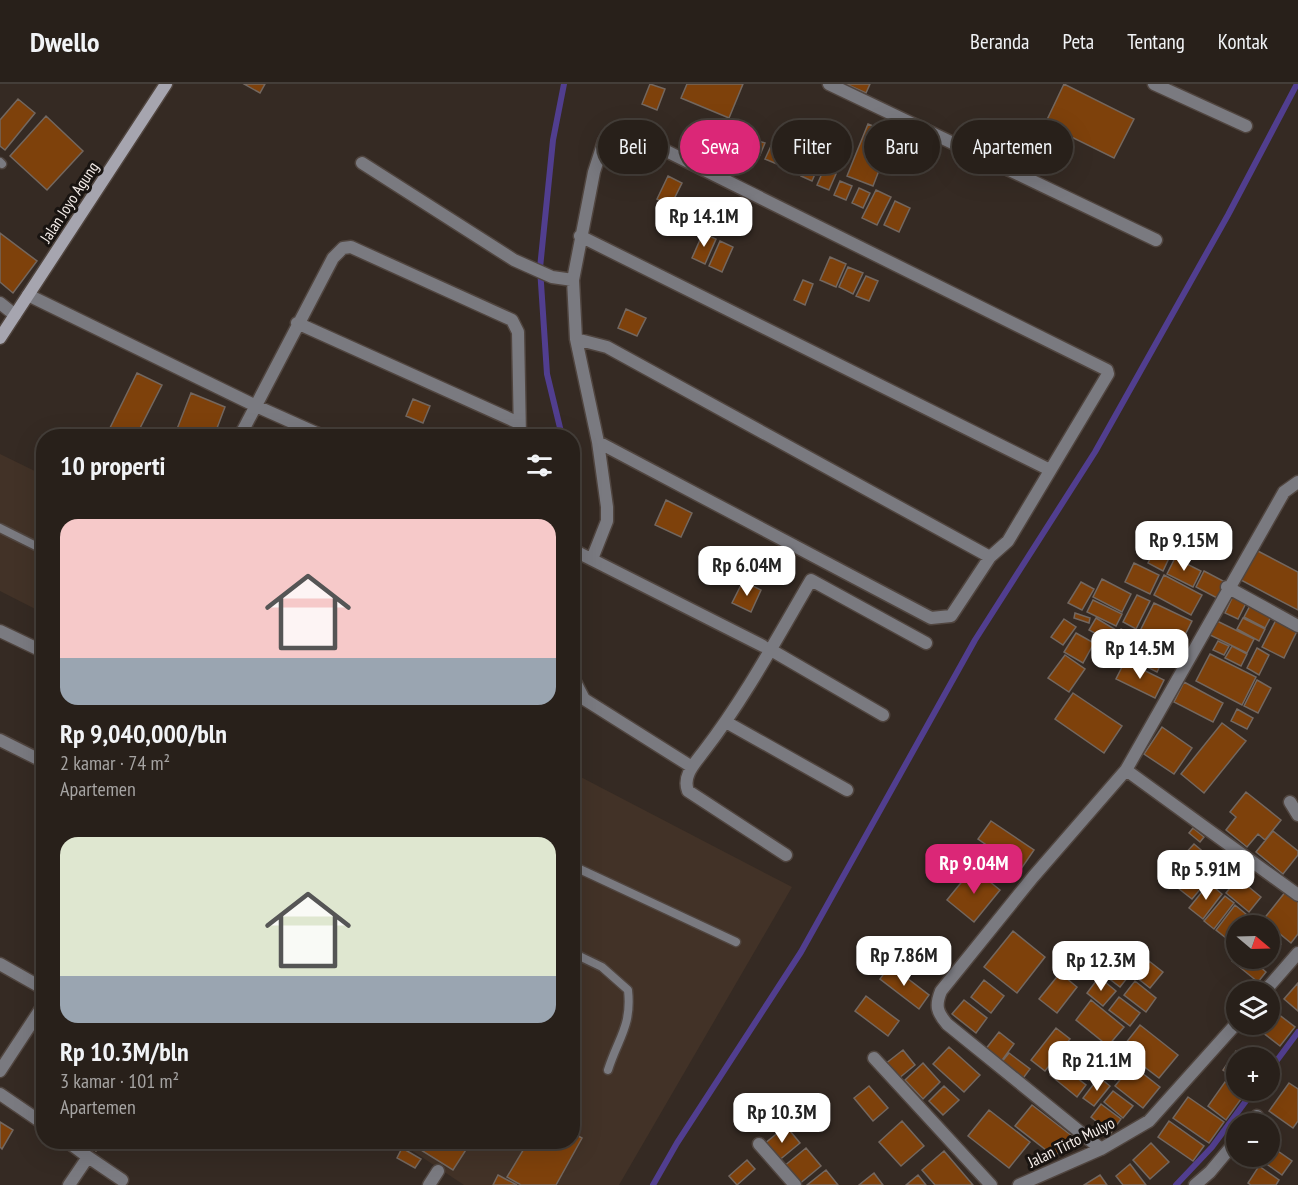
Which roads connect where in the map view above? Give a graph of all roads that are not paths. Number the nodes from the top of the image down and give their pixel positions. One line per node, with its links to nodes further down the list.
1 (166, 84): 9 (main road, Jalan Joyo Agung)
2 (829, 84): 7 (street)
3 (1154, 84): 4 (street)
4 (1246, 126)
5 (362, 163): 8 (street)
6 (580, 236): 8 (street); 21 (street); 21 (street)
7 (1156, 240)
8 (573, 280): 14 (street)
9 (28, 295): 11 (main road, Jalan Joyo Agung); 15 (street)
10 (0, 303): 11 (street)
11 (15, 315): 13 (main road, Jalan Joyo Agung)
12 (297, 323): 15 (street); 16 (street); 16 (street)
13 (0, 338)
14 (576, 339): 20 (street); 26 (street)
15 (256, 406): 17 (street); 18 (street)
16 (519, 423): 19 (street)
17 (244, 429)
18 (307, 429)
19 (519, 429)
20 (598, 442): 26 (street); 27 (street)
21 (1050, 470): 26 (street)
22 (1298, 482): 28 (street)
23 (0, 528): 24 (lane)
24 (36, 546)
25 (580, 553): 27 (street)
26 (990, 557)
27 (592, 560): 33 (street)
28 (1227, 587): 29 (street); 40 (street)
29 (1298, 626)
30 (0, 631): 32 (street)
31 (926, 643): 33 (street)
32 (36, 648)
33 (767, 648): 35 (street); 36 (street)
34 (580, 690): 39 (street)
35 (883, 716)
36 (726, 722): 39 (street); 41 (street)
37 (0, 740): 38 (street)
38 (36, 758)
39 (692, 767): 44 (street)
40 (1126, 770): 46 (street); 62 (street)
41 (847, 790)
42 (1290, 802): 43 (street)
43 (1298, 814)
44 (786, 855)
45 (580, 869): 47 (lane)
46 (1298, 895)
47 (736, 942)
48 (580, 956): 56 (lane)
49 (1296, 959): 51 (street)
50 (0, 964): 52 (street)
51 (1275, 981)
52 (36, 984)
53 (36, 1016): 57 (street)
54 (1226, 1035): 62 (street, Jalan Tirto Mulyo)
55 (874, 1058): 70 (street)
56 (608, 1070)
57 (0, 1071)
58 (0, 1094): 59 (street)
59 (36, 1119)
60 (759, 1144): 69 (street)
61 (77, 1149): 64 (street)
62 (1101, 1149): 71 (street, Jalan Tirto Mulyo)
63 (1226, 1153): 72 (street)
64 (88, 1157): 66 (street); 67 (street)
65 (438, 1171): 68 (street)
66 (122, 1180)
67 (69, 1185)
68 (429, 1185)
69 (795, 1185)
70 (991, 1185)
71 (1019, 1185)
72 (1195, 1185)

